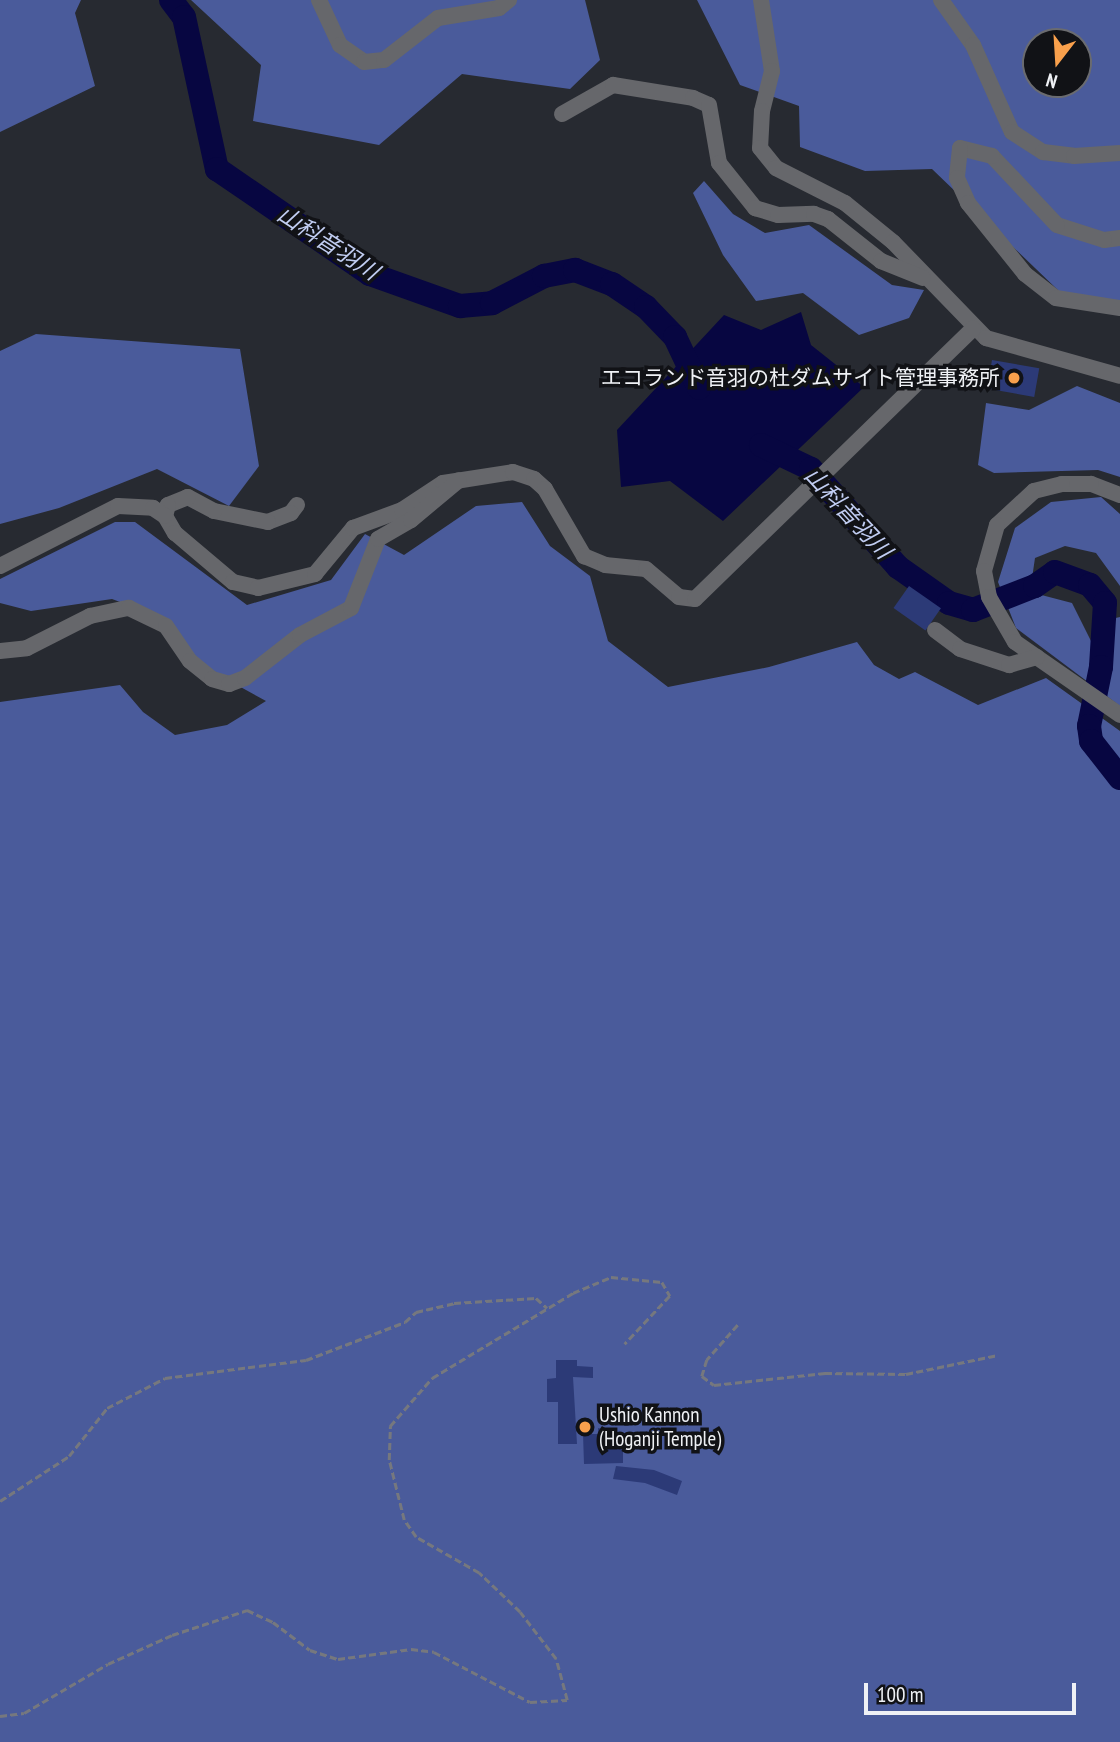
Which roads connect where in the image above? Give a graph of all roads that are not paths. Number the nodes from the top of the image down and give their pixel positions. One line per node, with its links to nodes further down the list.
1 (319, 0): 2 (lane)
2 (509, 0)
3 (761, 0): 8 (lane)
4 (941, 0): 6 (lane)
5 (562, 114): 8 (lane)
6 (1120, 153)
7 (1120, 238): 9 (lane)
8 (925, 279): 10 (lane)
9 (1120, 308)
10 (973, 330): 11 (lane); 12 (lane)
11 (1120, 376)
12 (459, 481): 15 (lane); 18 (lane)
13 (1120, 495): 19 (lane)
14 (297, 505): 15 (lane)
15 (165, 516): 16 (lane)
16 (0, 566)
17 (934, 630): 19 (lane)
18 (0, 651)
19 (1043, 662): 20 (lane)
20 (1120, 716)

